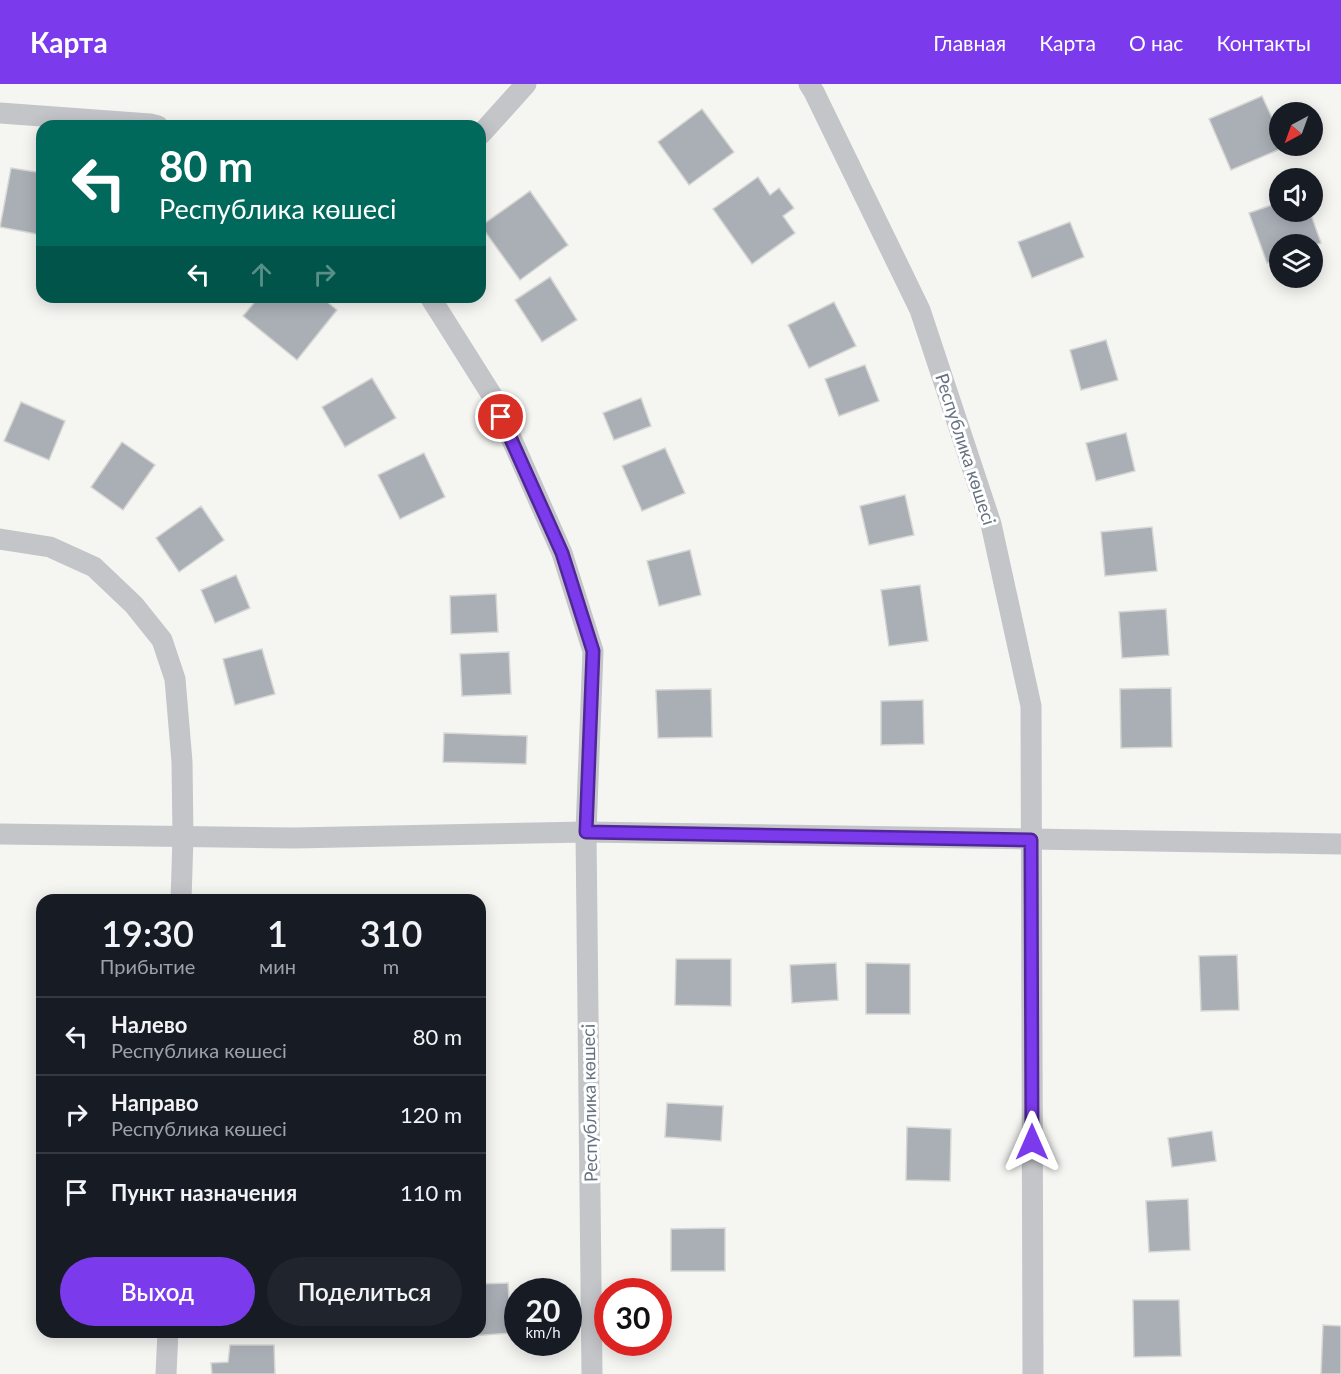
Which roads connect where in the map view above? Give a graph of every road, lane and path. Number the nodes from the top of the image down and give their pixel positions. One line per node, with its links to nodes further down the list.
1 (526, 84): 5 (street)
2 (809, 84): 11 (street, Республика көшесі)
3 (0, 113): 4 (street)
4 (95, 120)
5 (486, 128)
6 (434, 303): 8 (street, Республика көшесі)
7 (0, 539): 10 (street)
8 (586, 832): 10 (street); 11 (street); 16 (street, Республика көшесі)
9 (0, 834): 10 (street)
10 (183, 837): 13 (street)
11 (1031, 840): 12 (street); 17 (street, Республика көшесі)
12 (1341, 844)
13 (181, 894)
14 (168, 1338): 15 (street)
15 (166, 1374)
16 (592, 1374)
17 (1033, 1374)

